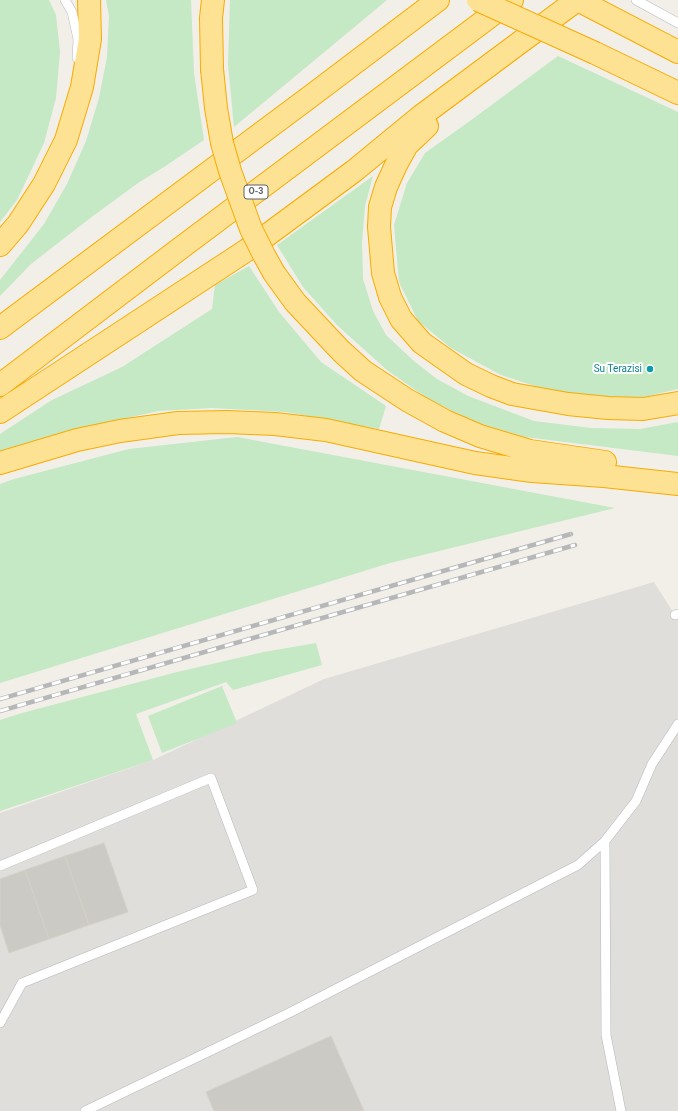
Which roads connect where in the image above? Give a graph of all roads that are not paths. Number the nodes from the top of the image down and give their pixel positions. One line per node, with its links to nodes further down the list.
1 (65, 0): 15 (lane)
2 (89, 0): 15 (highway)
3 (213, 0): 22 (highway, bridge)
4 (438, 0): 17 (highway)
5 (478, 0): 14 (highway, bridge)
6 (512, 0): 18 (highway, O-3)
7 (578, 0): 12 (highway); 13 (highway)
8 (636, 0): 9 (lane)
9 (648, 6): 10 (lane); 11 (lane)
10 (678, 18)
11 (678, 23)
12 (678, 52)
13 (500, 57): 19 (highway); 20 (highway)
14 (678, 93)
15 (66, 140): 16 (highway)
16 (0, 245)
17 (0, 328)
18 (0, 385)
19 (678, 403)
20 (0, 412)
21 (0, 463): 23 (highway)
22 (678, 473)
23 (678, 484)
24 (678, 724): 25 (lane)
25 (605, 841): 28 (lane); 29 (lane)
26 (0, 866): 27 (lane)
27 (0, 1023)
28 (85, 1111)
29 (621, 1111)

